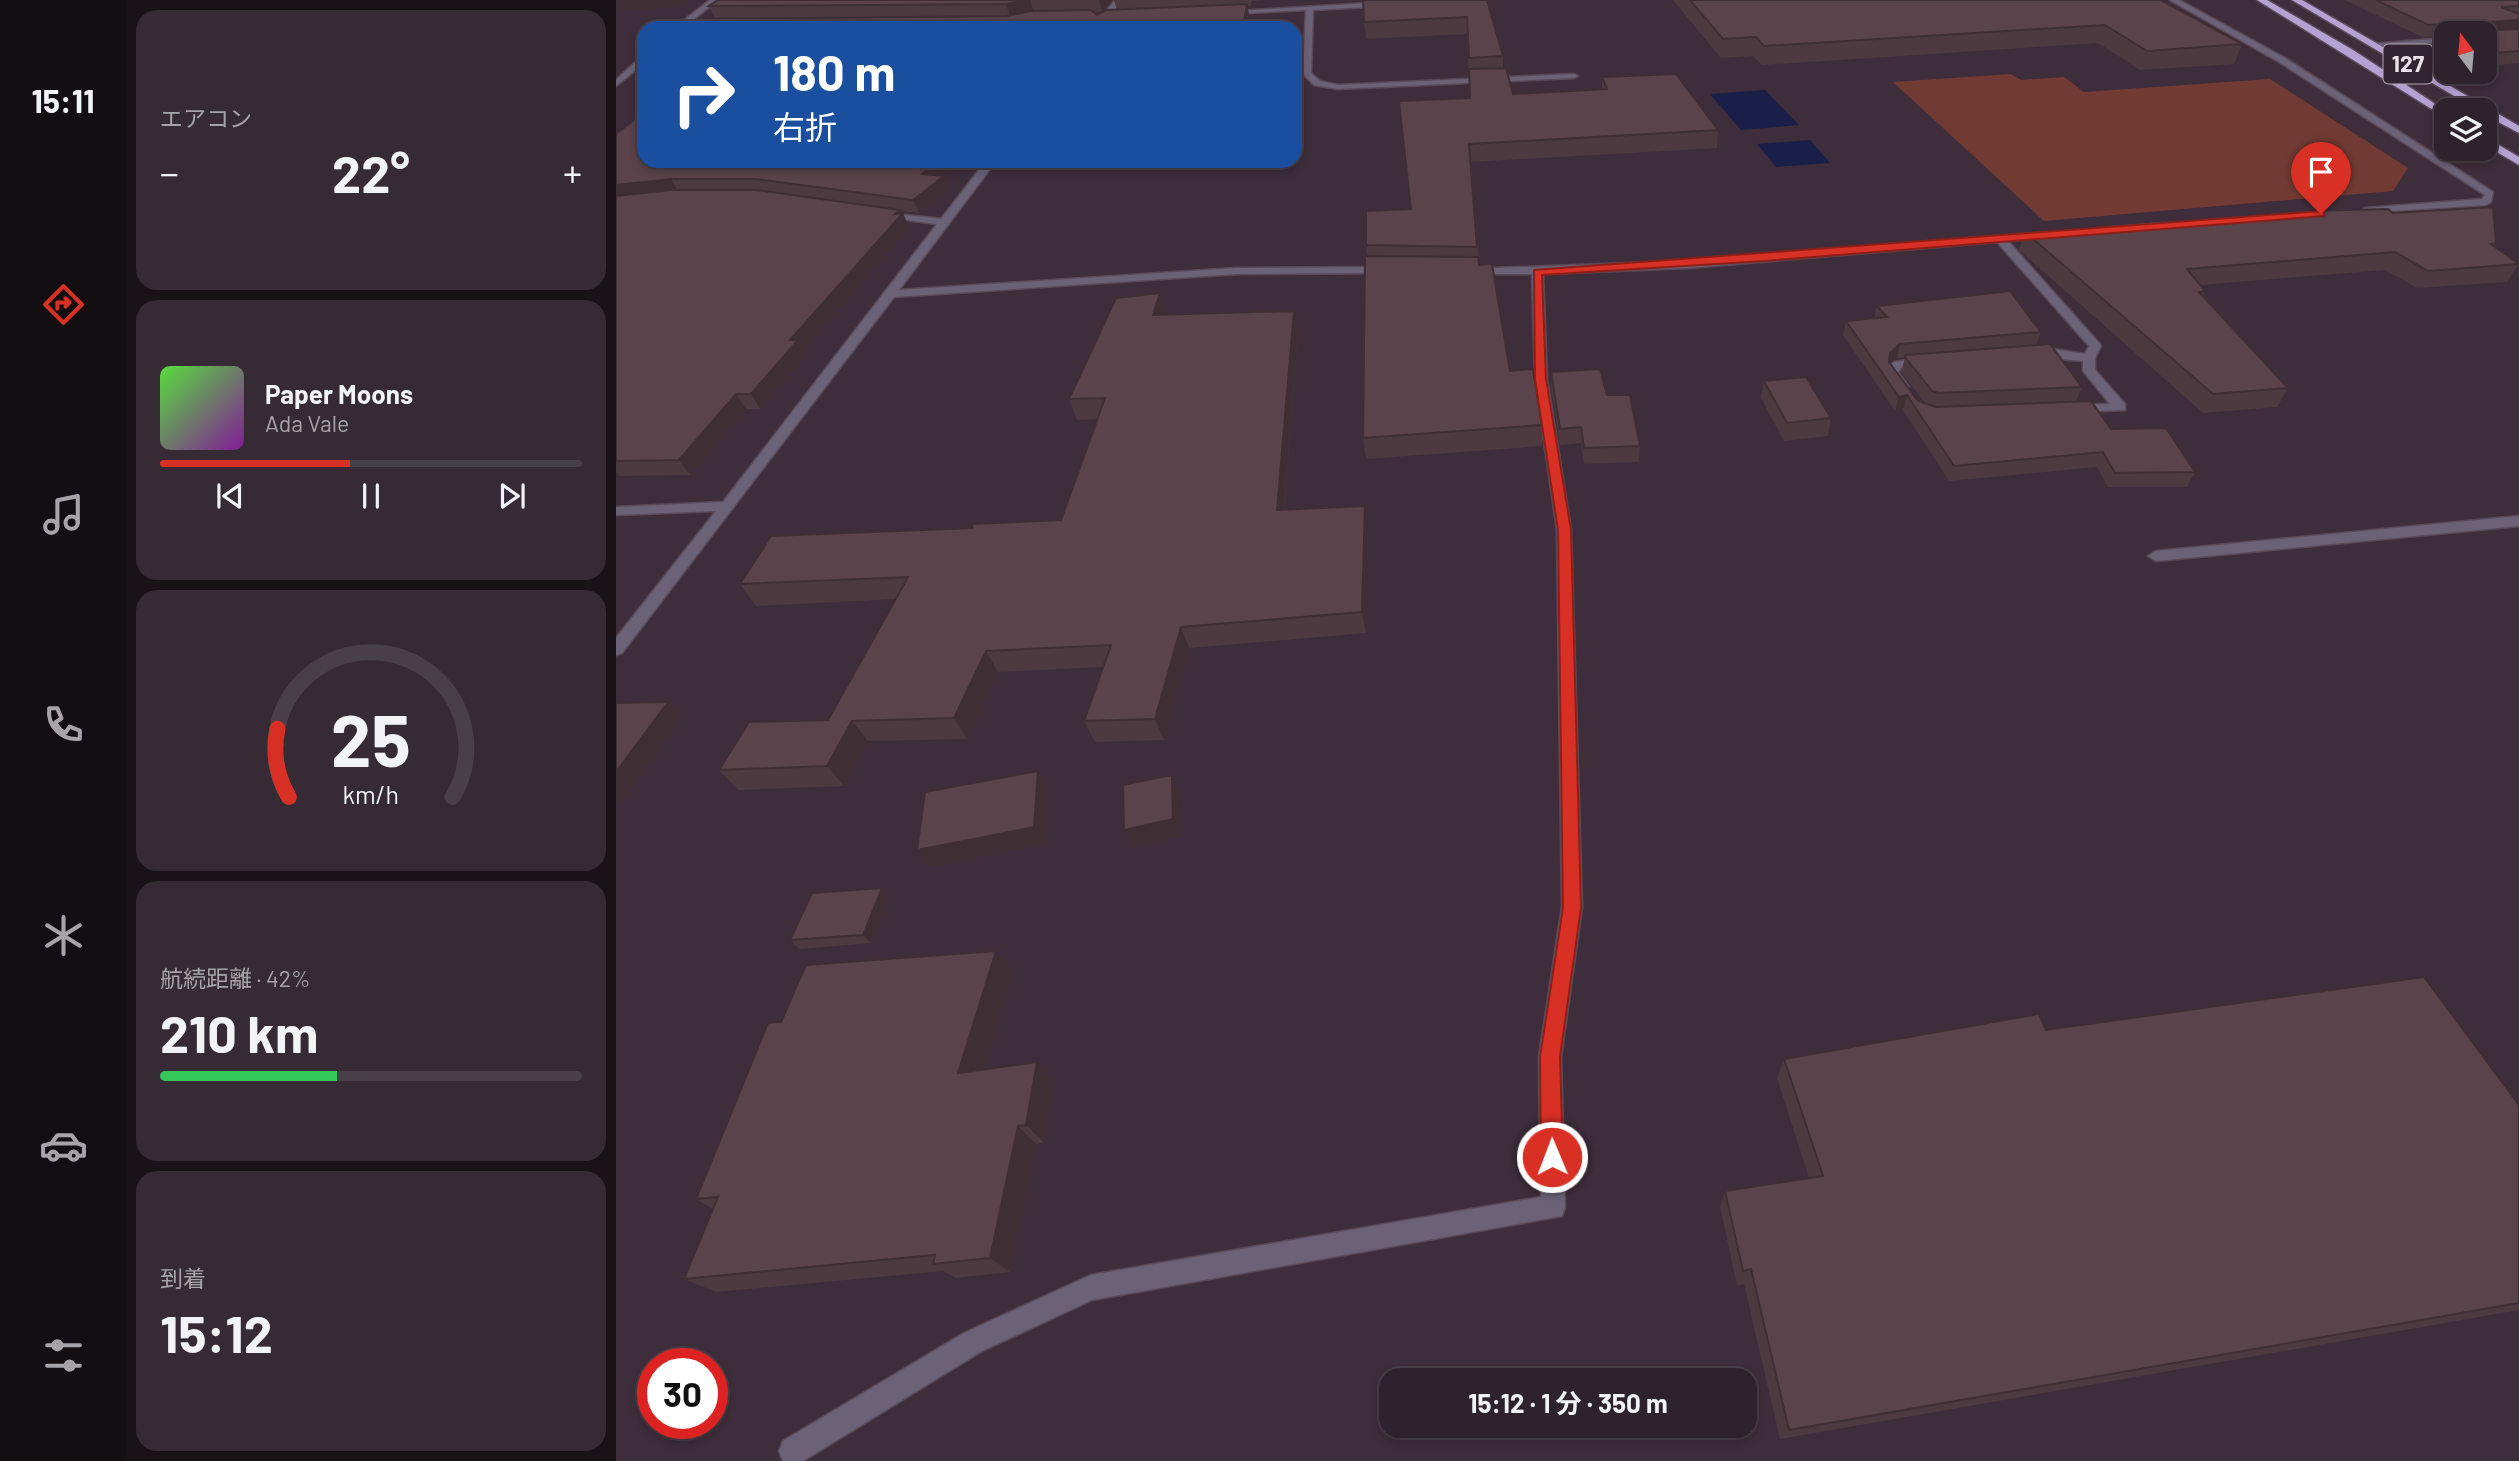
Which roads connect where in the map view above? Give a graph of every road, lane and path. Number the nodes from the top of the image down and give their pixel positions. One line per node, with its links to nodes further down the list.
1 (714, 0): 12 (street)
2 (1119, 0): 10 (street)
3 (2174, 0): 24 (street)
4 (2261, 0): 19 (highway, 127)
5 (2296, 0): 15 (highway, 127)
6 (1398, 3): 7 (street)
7 (1310, 7): 8 (street); 17 (street)
8 (1219, 12)
9 (1097, 16): 10 (street)
10 (1106, 16): 11 (street); 13 (street)
11 (1117, 16)
12 (687, 21)
13 (1102, 21)
14 (2434, 41): 15 (street)
15 (2375, 44): 20 (highway, 127)
16 (637, 65): 18 (street)
17 (1574, 76)
18 (616, 84)
19 (2434, 107)
20 (2519, 131)
21 (2497, 148): 22 (highway)
22 (2519, 162)
23 (985, 168): 26 (street)
24 (2348, 212)
25 (873, 213): 26 (street)
26 (941, 222): 34 (street)
27 (2183, 225): 28 (street)
28 (2073, 233)
29 (2059, 234): 30 (street)
30 (2000, 239): 33 (street); 36 (street)
31 (1402, 270): 34 (street)
32 (1456, 271): 33 (street)
33 (1537, 272): 45 (street)
34 (890, 294): 40 (street)
35 (2020, 354): 36 (street)
36 (2089, 358): 39 (street)
37 (1938, 361): 38 (street)
38 (1913, 401)
39 (2067, 410)
40 (728, 506): 41 (street); 44 (street)
41 (616, 511)
42 (2519, 521): 43 (street)
43 (2155, 556)
44 (616, 649)
45 (793, 1451)

